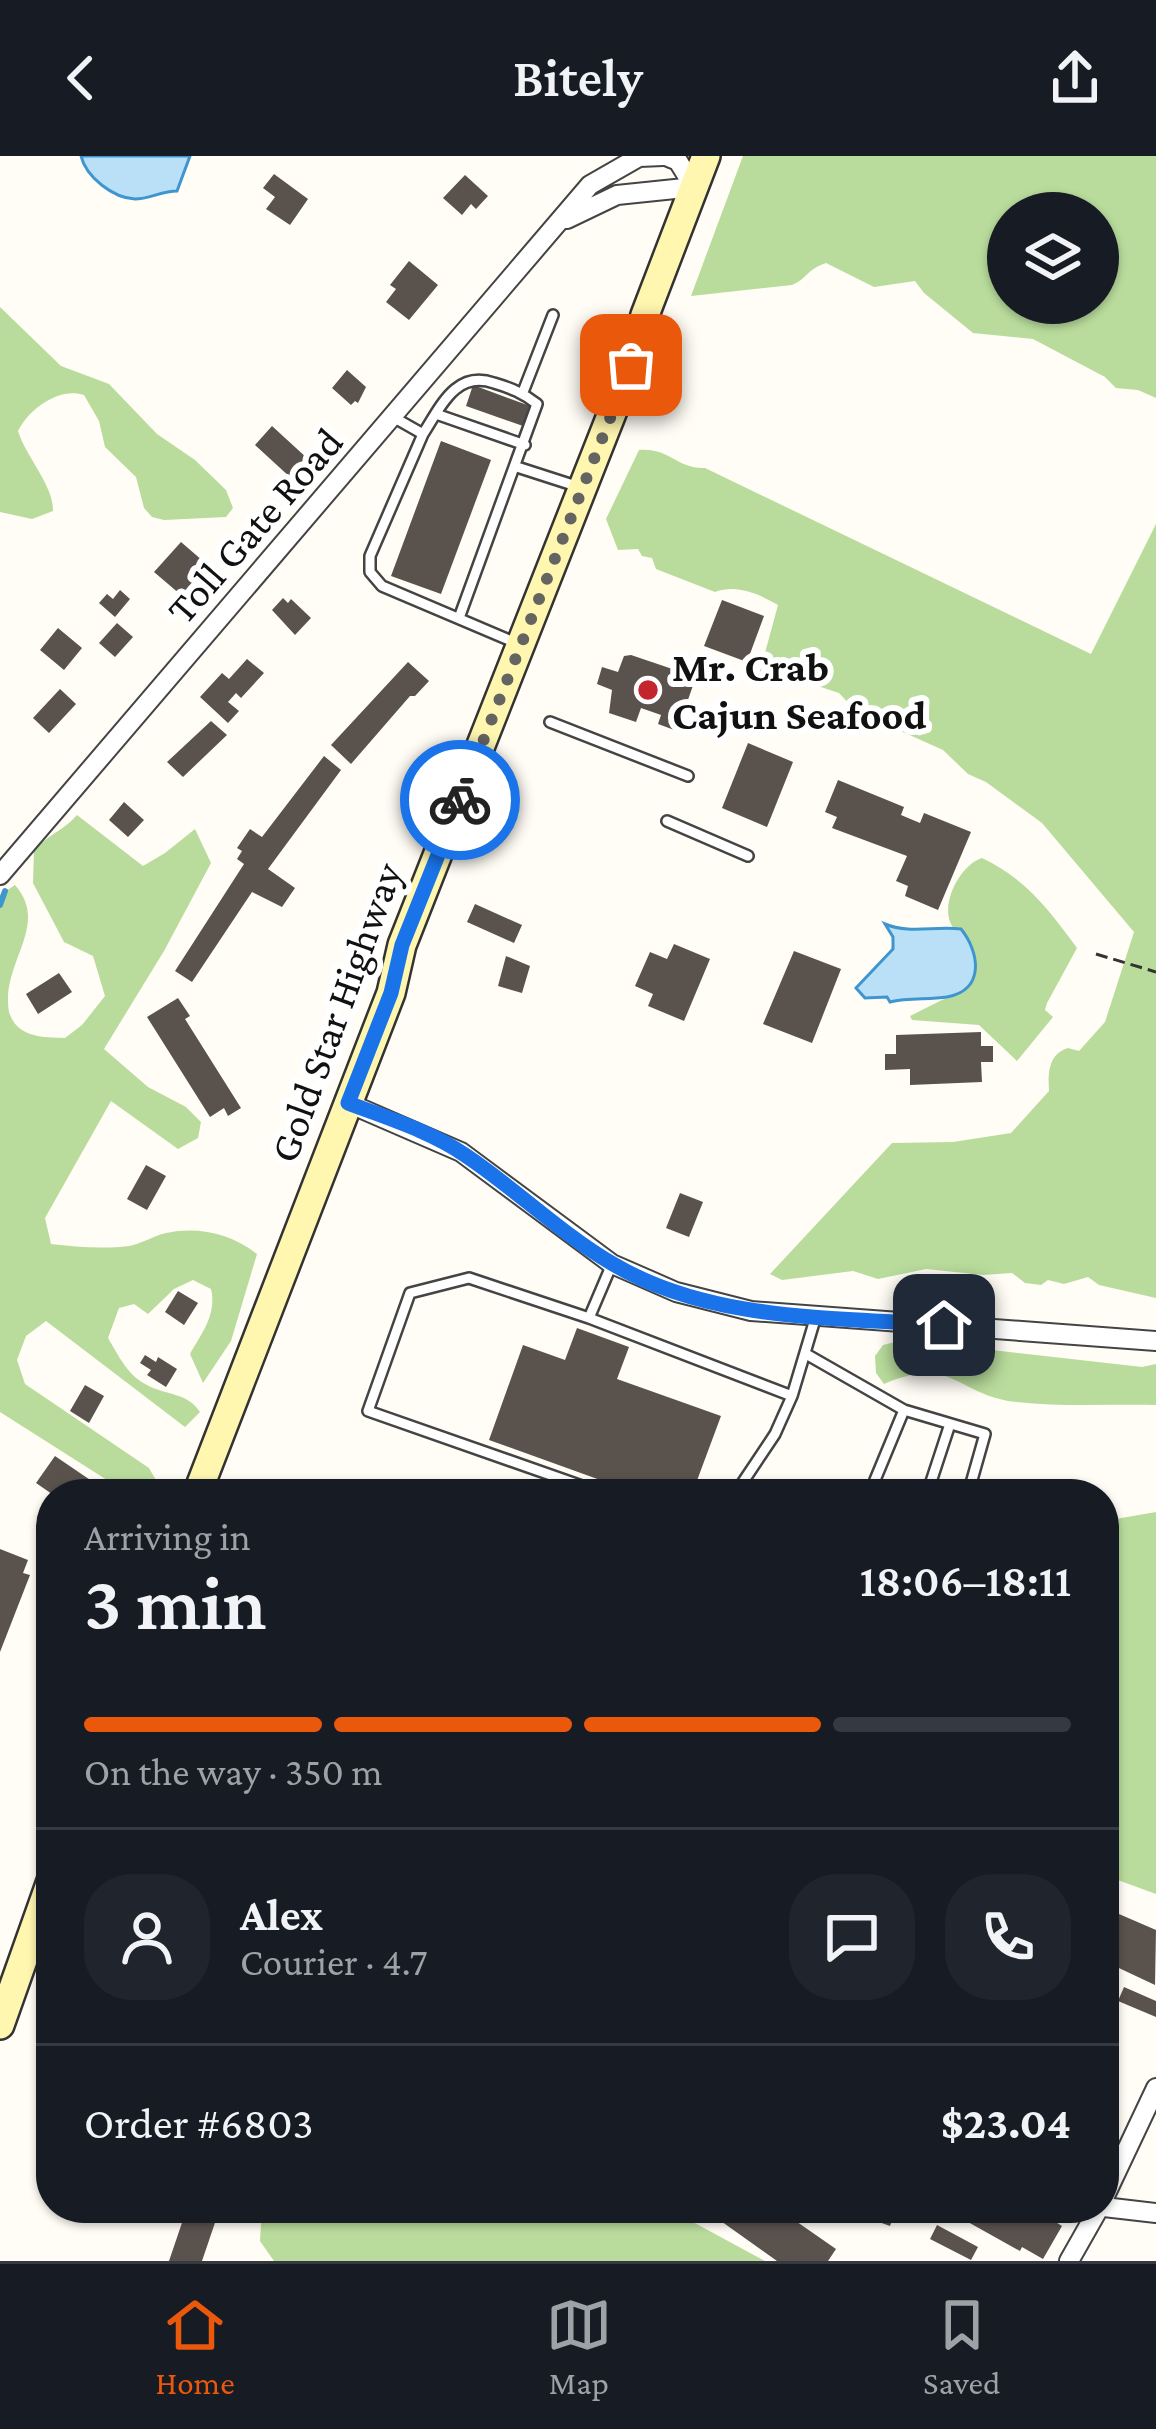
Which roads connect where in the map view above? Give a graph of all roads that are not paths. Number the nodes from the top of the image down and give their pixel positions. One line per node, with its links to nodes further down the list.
1 (664, 156): 3 (street, Toll Gate Road); 4 (street, Toll Gate Road)
2 (706, 156): 3 (main road, Gold Star Highway)
3 (694, 187): 4 (street, Toll Gate Road); 16 (main road, Gold Star Highway)
4 (563, 221): 9 (street, Toll Gate Road)
5 (553, 315): 6 (lane)
6 (515, 393): 8 (lane); 14 (lane)
7 (483, 412): 11 (lane)
8 (436, 414): 11 (lane); 12 (lane)
9 (393, 417): 12 (lane); 23 (street, Toll Gate Road)
10 (502, 419): 13 (lane)
11 (478, 429): 13 (lane)
12 (423, 434): 17 (lane)
13 (497, 436): 14 (lane)
14 (525, 445): 15 (lane)
15 (517, 467): 16 (lane); 17 (lane)
16 (581, 488): 18 (main road, Gold Star Highway)
17 (458, 618): 18 (lane)
18 (521, 645): 24 (main road, Gold Star Highway)
19 (550, 722): 20 (lane)
20 (688, 776)
21 (667, 821): 22 (lane)
22 (748, 856)
23 (3, 865)
24 (348, 1103): 25 (street); 33 (main road, Gold Star Highway)
25 (611, 1264): 26 (street); 27 (lane)
26 (816, 1316): 28 (street); 29 (lane)
27 (589, 1318): 30 (lane); 34 (lane)
28 (1156, 1341)
29 (806, 1354): 30 (lane); 31 (lane)
30 (792, 1396): 35 (lane)
31 (904, 1409): 32 (lane); 36 (lane)
32 (950, 1424): 37 (lane); 38 (lane)
33 (203, 1479)
34 (561, 1479)
35 (745, 1479)
36 (874, 1479)
37 (933, 1479)
38 (972, 1479)
39 (36, 1923): 40 (main road)
40 (0, 2025)
41 (1156, 2088): 42 (street)
42 (1119, 2167)
43 (1119, 2207): 44 (street)
44 (1156, 2213)
45 (1091, 2223): 46 (street)
46 (1069, 2261)

